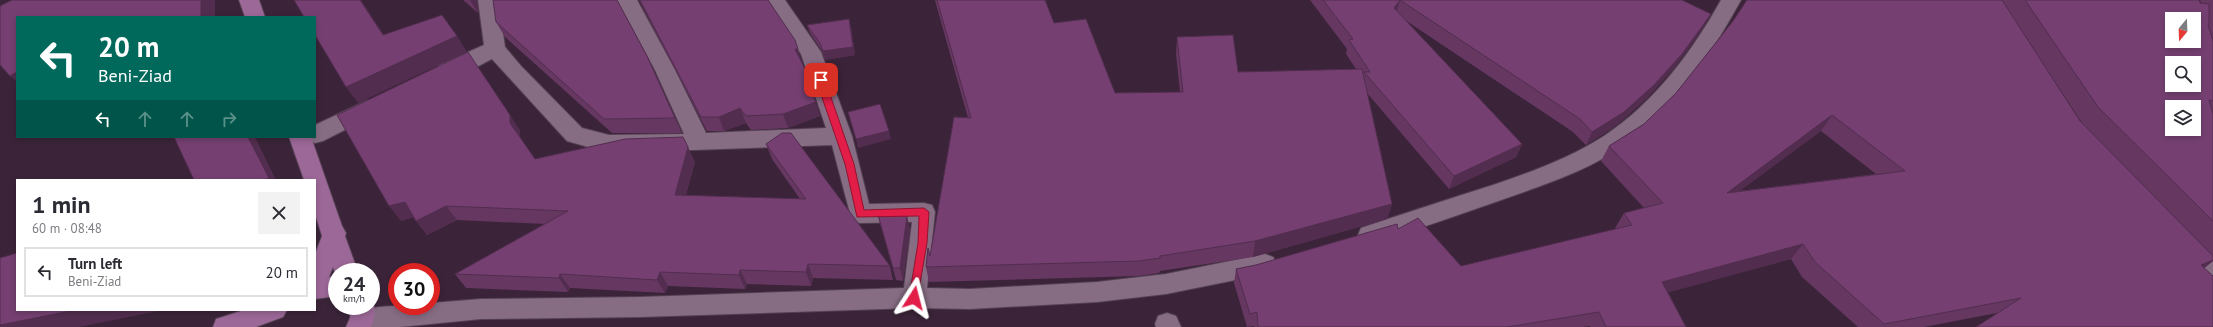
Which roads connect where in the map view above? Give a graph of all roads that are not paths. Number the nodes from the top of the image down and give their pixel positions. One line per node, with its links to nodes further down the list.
1 (249, 0): 6 (main road)
2 (488, 0): 7 (street)
3 (627, 0): 13 (street)
4 (774, 0): 11 (street)
5 (1731, 0): 18 (street)
6 (255, 16)
7 (495, 49): 8 (street); 13 (street)
8 (428, 80)
9 (386, 100): 10 (street)
10 (316, 133)
11 (841, 136): 13 (street); 25 (street)
12 (307, 138): 14 (main road)
13 (700, 142)
14 (315, 179)
15 (316, 183): 17 (main road)
16 (2170, 229): 21 (street)
17 (335, 234): 20 (main road); 22 (main road)
18 (1349, 241)
19 (1283, 260): 25 (street)
20 (343, 263)
21 (2213, 273)
22 (316, 280)
23 (328, 287): 24 (main road)
24 (316, 289)
25 (914, 298): 28 (street)
26 (272, 311): 29 (main road)
27 (281, 311): 30 (main road)
28 (361, 318)
29 (226, 327)
30 (272, 327)

